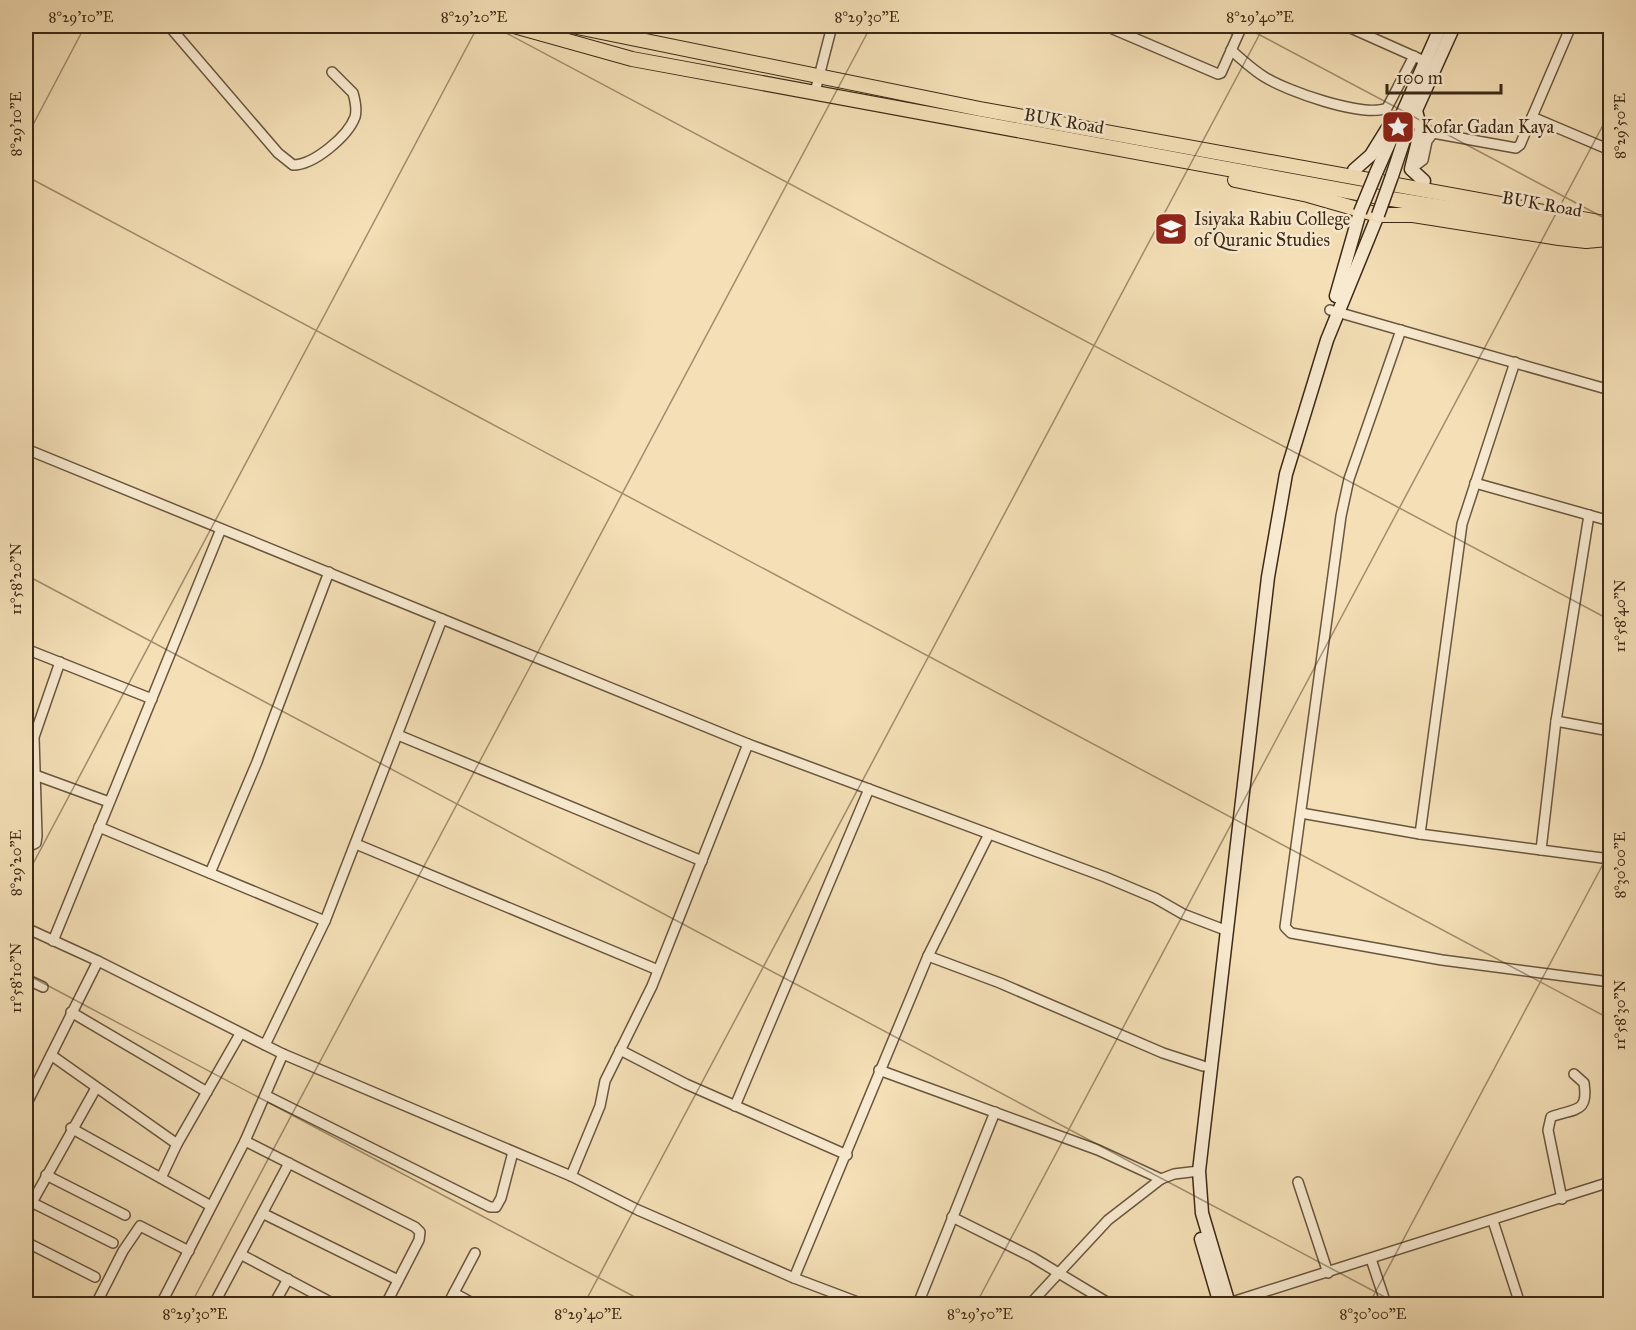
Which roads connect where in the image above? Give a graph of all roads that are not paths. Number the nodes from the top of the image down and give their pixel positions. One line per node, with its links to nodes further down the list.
1 (169, 26): 16 (street)
2 (514, 26): 18 (main road, BUK Road)
3 (572, 26): 17 (main road, BUK Road)
4 (832, 26): 17 (street)
5 (1106, 26): 11 (street)
6 (1226, 26): 12 (street)
7 (1346, 26): 13 (street)
8 (1441, 26): 15 (main road)
9 (1454, 26): 20 (main road)
10 (1571, 26): 21 (street)
11 (1122, 28): 14 (street)
12 (1241, 28): 14 (street)
13 (1362, 29): 15 (street)
14 (1231, 50): 15 (street)
15 (1420, 59): 19 (main road)
16 (332, 72)
17 (819, 74): 18 (street); 22 (main road, BUK Road)
18 (815, 92): 23 (main road, BUK Road)
19 (1403, 108): 26 (main road); 27 (main road)
20 (1416, 111): 25 (main road); 28 (main road)
21 (1532, 117): 24 (street); 25 (street)
22 (1107, 132): 26 (main road); 32 (main road, BUK Road)
23 (1121, 149): 30 (main road); 33 (main road, BUK Road)
24 (1611, 150)
25 (1411, 169): 29 (main road)
26 (1354, 170): 27 (main road)
27 (1376, 173): 28 (main road); 30 (main road, bridge)
28 (1392, 176): 29 (main road); 31 (main road, bridge)
29 (1424, 181): 32 (main road)
30 (1360, 212): 31 (main road); 34 (main road)
31 (1378, 215): 33 (main road); 34 (main road)
32 (1611, 223)
33 (1611, 237)
34 (1334, 311): 35 (street); 69 (main road)
35 (1401, 330): 36 (street); 57 (street)
36 (1515, 362): 37 (street); 39 (street)
37 (1611, 390)
38 (26, 449): 42 (street)
39 (1475, 483): 40 (street); 60 (street)
40 (1589, 515): 41 (street); 48 (street)
41 (1611, 521)
42 (221, 529): 43 (street); 47 (street)
43 (328, 572): 44 (street); 66 (street)
44 (442, 619): 51 (street); 52 (street)
45 (26, 649): 46 (street)
46 (60, 662): 47 (street); 50 (street)
47 (152, 699): 56 (street)
48 (1556, 721): 49 (street); 63 (street)
49 (1611, 731)
50 (30, 735): 53 (street)
51 (398, 735): 61 (street); 65 (street)
52 (748, 744): 55 (street); 65 (street)
53 (29, 764): 54 (street)
54 (35, 775): 56 (street); 62 (street)
55 (869, 789): 59 (street); 90 (street)
56 (110, 802): 58 (street)
57 (1301, 813): 60 (street); 75 (street)
58 (99, 827): 66 (street); 70 (street)
59 (989, 834): 69 (street); 71 (street)
60 (1420, 834): 63 (street)
61 (356, 844): 67 (street); 73 (street)
62 (26, 848)
63 (1541, 850): 64 (street)
64 (1611, 859)
65 (702, 861): 73 (street)
66 (210, 873): 67 (street)
67 (325, 921): 79 (street)
68 (26, 928): 70 (street)
69 (1221, 929): 83 (main road); 98 (main road)
70 (53, 941): 72 (street)
71 (928, 956): 83 (street); 84 (street)
72 (98, 961): 77 (street); 78 (street)
73 (658, 970): 80 (street)
74 (26, 979): 76 (street)
75 (1611, 982)
76 (43, 987)
77 (71, 1012): 82 (street); 87 (street)
78 (240, 1034): 79 (street); 87 (street)
79 (265, 1045): 81 (street)
80 (620, 1050): 90 (street); 100 (street)
81 (283, 1054): 88 (street); 95 (street)
82 (51, 1055): 86 (street); 89 (street)
83 (1203, 1066): 98 (main road)
84 (879, 1070): 91 (street); 96 (street)
85 (1574, 1074): 105 (street)
86 (96, 1088): 92 (street); 94 (street)
87 (207, 1092): 94 (street)
88 (267, 1096): 93 (street); 95 (street)
89 (26, 1105)
90 (735, 1106): 96 (street)
91 (995, 1112): 102 (street); 111 (street)
92 (71, 1128): 99 (street); 101 (street)
93 (245, 1141): 97 (street); 107 (street)
94 (177, 1144): 101 (street)
95 (513, 1152): 100 (street)
96 (847, 1155): 122 (street)
97 (289, 1163): 109 (street); 124 (street)
98 (1195, 1171): 102 (street); 129 (main road)
99 (46, 1175): 106 (street); 110 (street)
100 (571, 1176): 122 (street)
101 (161, 1178): 107 (street)
102 (1161, 1179): 119 (street)
103 (1298, 1182): 120 (street)
104 (1611, 1182): 105 (street)
105 (1562, 1198): 112 (street)
106 (31, 1202): 108 (street); 114 (street)
107 (211, 1206): 115 (street)
108 (26, 1213)
109 (264, 1214): 117 (street); 124 (street)
110 (126, 1215)
111 (952, 1217): 119 (street); 138 (street)
112 (1493, 1221): 118 (street); 142 (street)
113 (26, 1242): 121 (street)
114 (113, 1243)
115 (189, 1251): 131 (street); 132 (street)
116 (475, 1253): 125 (street)
117 (242, 1256): 123 (street); 133 (street)
118 (1371, 1259): 120 (street); 141 (street)
119 (1058, 1273): 139 (street); 140 (street)
120 (1328, 1273): 129 (street)
121 (95, 1277)
122 (794, 1278): 128 (street)
123 (288, 1279): 127 (street); 134 (street)
124 (398, 1280): 135 (street)
125 (454, 1293): 136 (street); 137 (street)
126 (26, 1301): 130 (street)
127 (332, 1304)
128 (858, 1304)
129 (1226, 1304)
130 (32, 1305)
131 (96, 1305)
132 (161, 1305)
133 (214, 1305)
134 (274, 1305)
135 (386, 1305)
136 (448, 1305)
137 (474, 1305)
138 (918, 1305)
139 (1030, 1305)
140 (1110, 1305)
141 (1386, 1305)
142 (1520, 1305)

